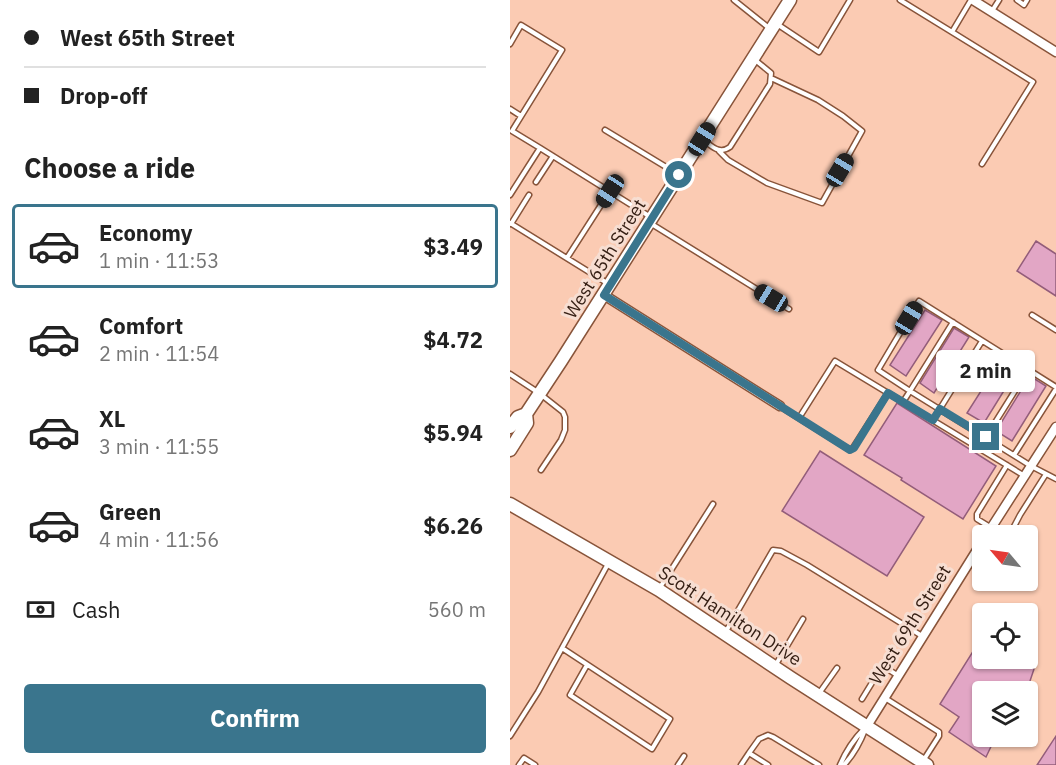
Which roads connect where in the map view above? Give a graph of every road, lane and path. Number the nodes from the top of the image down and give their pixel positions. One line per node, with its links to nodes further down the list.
1 (735, 0): 10 (lane)
2 (790, 0): 10 (main road, West 65th Street)
3 (850, 0): 10 (lane)
4 (900, 0): 11 (lane)
5 (972, 0): 9 (street); 11 (lane)
6 (999, 0): 9 (lane)
7 (1017, 0): 8 (lane)
8 (1027, 0)
9 (992, 12): 13 (street)
10 (774, 27): 14 (main road, West 65th Street)
11 (952, 32): 24 (lane)
12 (510, 44): 17 (lane)
13 (1056, 52)
14 (753, 59): 15 (lane); 20 (main road, West 65th Street)
15 (771, 78): 22 (lane); 22 (lane)
16 (510, 109): 17 (lane)
17 (521, 116): 19 (lane)
18 (605, 130): 25 (lane)
19 (511, 133): 21 (lane)
20 (702, 139): 22 (lane); 25 (main road, West 65th Street)
21 (540, 148): 23 (lane); 28 (lane)
22 (719, 151)
23 (553, 156): 26 (lane); 27 (lane)
24 (982, 164)
25 (679, 175): 30 (main road, West 65th Street)
26 (536, 182)
27 (610, 191): 30 (lane); 32 (lane)
28 (510, 195)
29 (529, 195): 31 (lane)
30 (651, 220): 33 (main road, West 65th Street); 34 (lane)
31 (510, 224): 32 (lane)
32 (567, 258): 33 (lane)
33 (607, 290): 43 (main road, West 65th Street); 46 (street)
34 (789, 309)
35 (1032, 315): 37 (lane)
36 (953, 322): 38 (lane); 42 (lane); 42 (lane)
37 (1056, 330)
38 (982, 341): 39 (lane); 47 (lane)
39 (1028, 370): 41 (lane); 53 (lane)
40 (510, 374): 43 (lane)
41 (1056, 388): 55 (lane)
42 (910, 391): 45 (lane); 47 (lane)
43 (539, 393): 48 (main road, West 65th Street); 58 (lane)
44 (888, 393): 45 (lane); 49 (lane); 49 (lane)
45 (903, 402): 50 (lane)
46 (780, 406): 49 (lane)
47 (940, 409): 50 (lane); 53 (lane)
48 (526, 414): 51 (main road, West 65th Street); 54 (main road, West 65th Street)
49 (799, 418)
50 (933, 420): 56 (lane)
51 (510, 427)
52 (1056, 427): 57 (street, West 69th Street)
53 (986, 437): 55 (lane)
54 (510, 450)
55 (1014, 455): 57 (lane)
56 (1007, 465): 60 (lane); 64 (lane)
57 (1031, 466): 59 (lane); 60 (street, West 69th Street)
58 (541, 471)
59 (1046, 474): 61 (lane); 66 (lane)
60 (1024, 476): 65 (street, West 69th Street)
61 (1056, 479)
62 (510, 504): 68 (main road, Scott Hamilton Drive)
63 (713, 504): 69 (lane)
64 (981, 525)
65 (993, 525)
66 (1014, 525)
67 (972, 558): 72 (street, West 69th Street)
68 (609, 561): 69 (main road, Scott Hamilton Drive); 73 (lane)
69 (659, 590): 71 (main road, Scott Hamilton Drive)
70 (803, 619): 75 (lane)
71 (724, 634): 72 (lane); 75 (main road, Scott Hamilton Drive)
72 (922, 636): 77 (street, West 69th Street)
73 (561, 648): 74 (lane); 82 (lane)
74 (587, 665): 74 (lane)
75 (774, 666): 78 (main road, Scott Hamilton Drive)
76 (837, 668): 78 (lane)
77 (898, 675): 79 (street, West 69th Street); 80 (lane)
78 (817, 695): 81 (main road, Scott Hamilton Drive)
79 (884, 698): 81 (street, West 69th Street); 85 (lane)
80 (862, 699)
81 (867, 726): 85 (main road, Scott Hamilton Drive); 92 (lane); 92 (lane)
82 (510, 736)
83 (749, 753): 89 (lane); 90 (lane); 91 (lane)
84 (684, 756): 88 (lane)
85 (925, 764)
86 (519, 765): 87 (lane)
87 (535, 765)
88 (678, 765)
89 (741, 765)
90 (768, 765)
91 (819, 765)
92 (842, 765)

